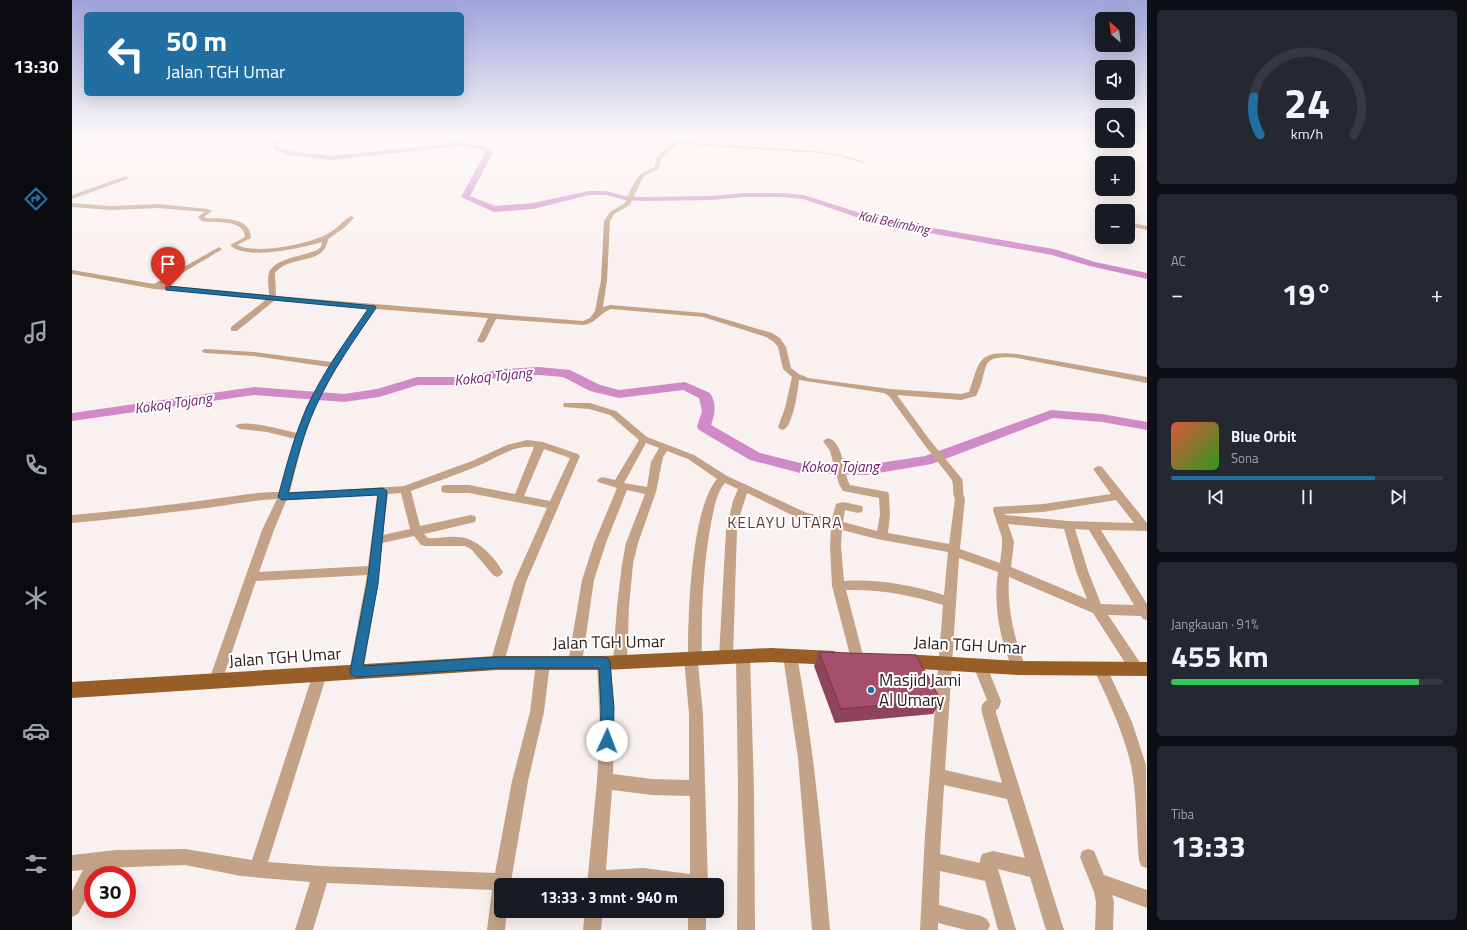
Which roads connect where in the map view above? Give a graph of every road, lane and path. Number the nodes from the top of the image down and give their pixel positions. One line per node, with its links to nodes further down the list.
1 (119, 180): 3 (street)
2 (639, 180): 14 (street)
3 (72, 197)
4 (72, 205): 8 (street)
5 (351, 218): 8 (street)
6 (1136, 226): 7 (street)
7 (1147, 228)
8 (325, 238): 12 (street)
9 (219, 248): 11 (street)
10 (72, 272): 11 (street)
11 (154, 287): 12 (street)
12 (273, 298): 13 (street); 16 (street)
13 (373, 308): 15 (street); 19 (street)
14 (599, 311): 15 (street); 20 (street)
15 (493, 316): 17 (street)
16 (234, 329)
17 (481, 341)
18 (205, 351): 19 (street)
19 (334, 365): 26 (street)
20 (796, 376): 22 (street); 25 (street)
21 (1147, 380): 22 (street)
22 (889, 392): 55 (street)
23 (567, 405): 27 (street)
24 (240, 426): 26 (street)
25 (783, 427)
26 (300, 437): 41 (street)
27 (644, 439): 30 (street); 34 (street)
28 (828, 441): 53 (street)
29 (540, 444): 36 (street); 42 (street); 43 (street)
30 (665, 447): 32 (street); 39 (street)
31 (1098, 469): 40 (street)
32 (723, 478): 35 (street); 67 (street)
33 (602, 480): 34 (street)
34 (621, 485): 39 (street); 73 (street)
35 (744, 487): 48 (street); 66 (street)
36 (405, 489): 38 (street); 52 (street)
37 (446, 489): 42 (street)
38 (383, 491): 41 (street); 54 (street)
39 (651, 491): 69 (street)
40 (1119, 496): 47 (street); 51 (street)
41 (282, 497): 45 (street); 59 (street)
42 (518, 498): 43 (street)
43 (553, 505): 71 (street)
44 (858, 509): 48 (street)
45 (72, 519)
46 (471, 519): 52 (street)
47 (1002, 519): 49 (street); 57 (street)
48 (837, 525): 53 (street); 60 (street)
49 (1068, 525): 50 (street); 62 (street)
50 (1093, 526): 51 (street); 63 (street)
51 (1145, 527)
52 (416, 531): 54 (street); 58 (street)
53 (882, 536): 55 (street)
54 (378, 540): 56 (street)
55 (954, 551): 57 (street); 61 (street)
56 (374, 570): 59 (street); 79 (street)
57 (1003, 570): 62 (street); 76 (street)
58 (497, 572)
59 (252, 577): 81 (street)
60 (838, 586): 61 (street); 68 (street)
61 (950, 602): 70 (street)
62 (1097, 609): 63 (street); 78 (street)
63 (1146, 612)
64 (742, 656): 65 (main road, Jalan TGH Umar); 66 (main road, Jalan TGH Umar); 114 (street)
65 (790, 656): 68 (main road, Jalan TGH Umar); 115 (street)
66 (726, 657): 67 (main road, Jalan TGH Umar)
67 (693, 659): 69 (main road, Jalan TGH Umar); 85 (street)
68 (873, 659): 70 (main road, Jalan TGH Umar)
69 (620, 662): 74 (main road, Jalan TGH Umar)
70 (945, 662): 75 (main road, Jalan TGH Umar); 83 (street)
71 (497, 663): 72 (main road, Jalan TGH Umar); 79 (main road, Jalan TGH Umar)
72 (543, 663): 73 (main road, Jalan TGH Umar); 96 (street)
73 (575, 663): 74 (main road, Jalan TGH Umar)
74 (604, 663): 84 (street)
75 (980, 665): 76 (main road, Jalan TGH Umar); 86 (street)
76 (1019, 668): 77 (main road, Jalan TGH Umar)
77 (1100, 668): 78 (main road, Jalan TGH Umar); 89 (street)
78 (1141, 669)
79 (356, 672): 80 (main road, Jalan TGH Umar)
80 (320, 674): 81 (main road, Jalan TGH Umar); 92 (street)
81 (216, 680): 82 (main road, Jalan TGH Umar)
82 (72, 690)
83 (938, 776): 86 (street); 90 (street)
84 (605, 781): 85 (street); 97 (street)
85 (698, 788): 100 (street)
86 (1014, 793): 93 (street)
87 (1088, 858): 101 (street)
88 (98, 860): 91 (street); 92 (street); 104 (street)
89 (1147, 860)
90 (932, 861): 95 (street); 105 (street)
91 (72, 863)
92 (257, 870): 94 (street)
93 (1038, 870): 95 (street); 118 (street)
94 (321, 874): 102 (street); 110 (street)
95 (991, 874): 117 (street)
96 (502, 878)
97 (596, 878)
98 (634, 878): 99 (street)
99 (651, 878)
100 (699, 878)
101 (1098, 881): 103 (street); 119 (street)
102 (494, 885)
103 (1147, 899)
104 (72, 908)
105 (930, 912): 109 (street); 116 (street)
106 (497, 918): 111 (street)
107 (593, 918): 112 (street)
108 (697, 918): 113 (street)
109 (981, 925)
110 (304, 930)
111 (496, 930)
112 (592, 930)
113 (697, 930)
114 (746, 930)
115 (821, 930)
116 (929, 930)
117 (1007, 930)
118 (1055, 930)
119 (1104, 930)

